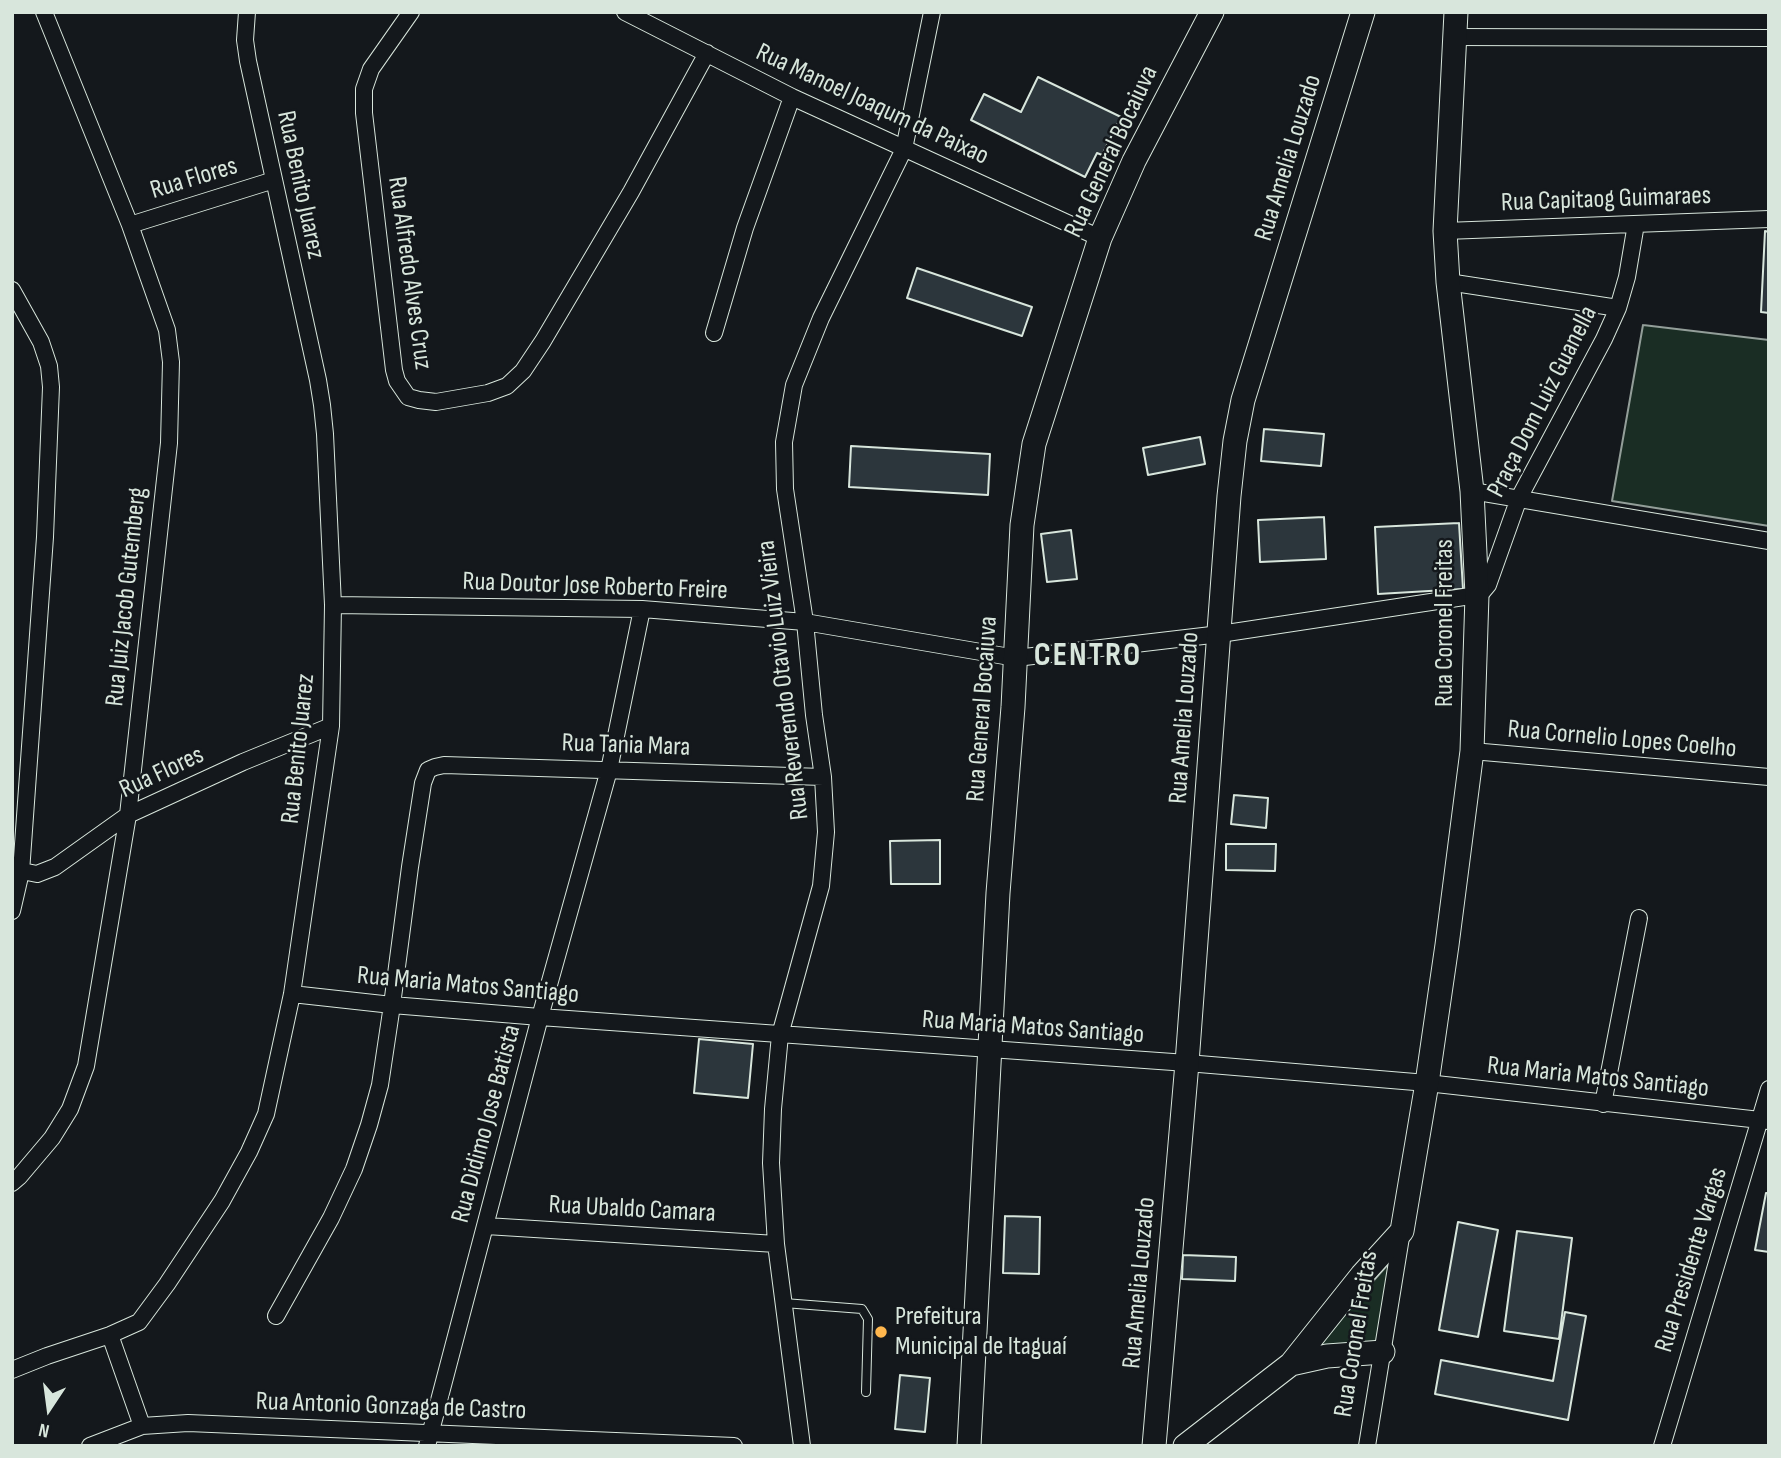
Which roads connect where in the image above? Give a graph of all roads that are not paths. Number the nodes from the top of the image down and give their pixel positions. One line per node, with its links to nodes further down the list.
1 (44, 12): 17 (street, Rua Juiz Jacob Gutemberg)
2 (247, 12): 14 (street, Rua Benito Juarez)
3 (411, 12): 11 (street, Rua Alfredo Alves Cruz)
4 (625, 12): 11 (street, Rua Manoel Joaqum da Paixao)
5 (932, 12): 13 (street, Rua Reverendo Otavio Luiz Vieira)
6 (1363, 12): 31 (main road, Rua Amelia Louzado)
7 (1456, 12): 9 (main road, Rua Coronel Freitas)
8 (1207, 14): 19 (main road, Rua General Bocaiuva)
9 (1455, 37): 10 (street); 18 (main road, Rua Coronel Freitas)
10 (1769, 38)
11 (707, 53): 12 (street, Rua Manoel Joaqum da Paixao)
12 (792, 97): 13 (street, Rua Manoel Joaqum da Paixao); 23 (street)
13 (904, 149): 19 (street, Rua Manoel Joaqum da Paixao); 30 (street, Rua Reverendo Otavio Luiz Vieira)
14 (274, 180): 17 (street, Rua Flores); 28 (street, Rua Benito Juarez)
15 (1769, 219): 16 (street, Rua Capitaog Guimaraes)
16 (1636, 224): 18 (street, Rua Capitaog Guimaraes); 22 (street, Praça Dom Luiz Guanella)
17 (130, 225): 38 (street, Rua Juiz Jacob Gutemberg)
18 (1445, 230): 20 (main road, Rua Coronel Freitas)
19 (1100, 238): 32 (main road, Rua General Bocaiuva)
20 (1448, 282): 22 (street); 24 (main road, Rua Coronel Freitas)
21 (12, 290): 39 (street)
22 (1618, 308): 25 (street, Praça Dom Luiz Guanella)
23 (714, 333)
24 (1472, 491): 25 (street); 27 (main road, Rua Coronel Freitas)
25 (1518, 498): 26 (street); 27 (street, Praça Dom Luiz Guanella)
26 (1769, 541)
27 (1477, 595): 31 (street, Rua Doutor Jose Roberto Freire); 34 (main road, Rua Coronel Freitas)
28 (333, 605): 29 (street, Rua Doutor Jose Roberto Freire); 33 (street, Rua Benito Juarez)
29 (642, 610): 30 (street, Rua Doutor Jose Roberto Freire); 35 (street, Rua Didimo Jose Batista)
30 (804, 622): 32 (street, Rua Doutor Jose Roberto Freire); 36 (street, Rua Reverendo Otavio Luiz Vieira)
31 (1220, 634): 32 (street, Rua Doutor Jose Roberto Freire); 47 (main road, Rua Amelia Louzado)
32 (1016, 659): 46 (main road, Rua General Bocaiuva)
33 (331, 726): 38 (street, Rua Flores); 42 (street, Rua Benito Juarez)
34 (1472, 751): 37 (street, Rua Cornelio Lopes Coelho); 48 (main road, Rua Coronel Freitas)
35 (609, 770): 36 (street, Rua Tania Mara); 43 (street, Rua Tania Mara); 44 (street, Rua Didimo Jose Batista)
36 (823, 777): 45 (street, Rua Reverendo Otavio Luiz Vieira)
37 (1769, 777)
38 (128, 815): 39 (street, Rua Flores); 52 (street, Rua Juiz Jacob Gutemberg)
39 (17, 871): 40 (street)
40 (12, 911)
41 (1639, 918): 50 (street)
42 (292, 994): 43 (street, Rua Maria Matos Santiago); 58 (street, Rua Benito Juarez)
43 (392, 1005): 44 (street, Rua Maria Matos Santiago); 57 (street)
44 (540, 1017): 45 (street, Rua Maria Matos Santiago); 53 (street, Rua Didimo Jose Batista)
45 (780, 1035): 46 (street, Rua Maria Matos Santiago); 55 (street, Rua Reverendo Otavio Luiz Vieira)
46 (991, 1049): 47 (street, Rua Maria Matos Santiago); 68 (main road, Rua General Bocaiuva)
47 (1187, 1063): 48 (street, Rua Maria Matos Santiago); 69 (main road, Rua Amelia Louzado)
48 (1427, 1083): 50 (street, Rua Maria Matos Santiago); 54 (main road, Rua Coronel Freitas)
49 (1769, 1089): 51 (street, Rua Presidente Vargas)
50 (1603, 1104): 51 (street, Rua Maria Matos Santiago)
51 (1764, 1120): 72 (street, Rua Presidente Vargas)
52 (12, 1183)
53 (486, 1226): 55 (street, Rua Ubaldo Camara); 64 (street, Rua Didimo Jose Batista)
54 (1402, 1231): 59 (street, Rua Coronel Freitas); 60 (main road, Rua Coronel Freitas)
55 (776, 1244): 56 (street, Rua Reverendo Otavio Luiz Vieira)
56 (784, 1303): 62 (lane); 67 (street, Rua Reverendo Otavio Luiz Vieira)
57 (276, 1316)
58 (110, 1335): 61 (street, Rua Benito Juarez); 63 (street)
59 (1383, 1352): 60 (main road); 71 (street, Rua Coronel Freitas)
60 (1291, 1364): 70 (main road, Rua Coronel Freitas)
61 (12, 1370)
62 (866, 1392)
63 (142, 1426): 64 (street, Rua Antonio Gonzaga de Castro); 65 (street, Rua Antonio Gonzaga de Castro)
64 (429, 1439): 66 (street, Rua Antonio Gonzaga de Castro)
65 (90, 1446)
66 (734, 1446)
67 (802, 1446)
68 (969, 1446)
69 (1154, 1446)
70 (1185, 1446)
71 (1367, 1446)
72 (1662, 1446)

